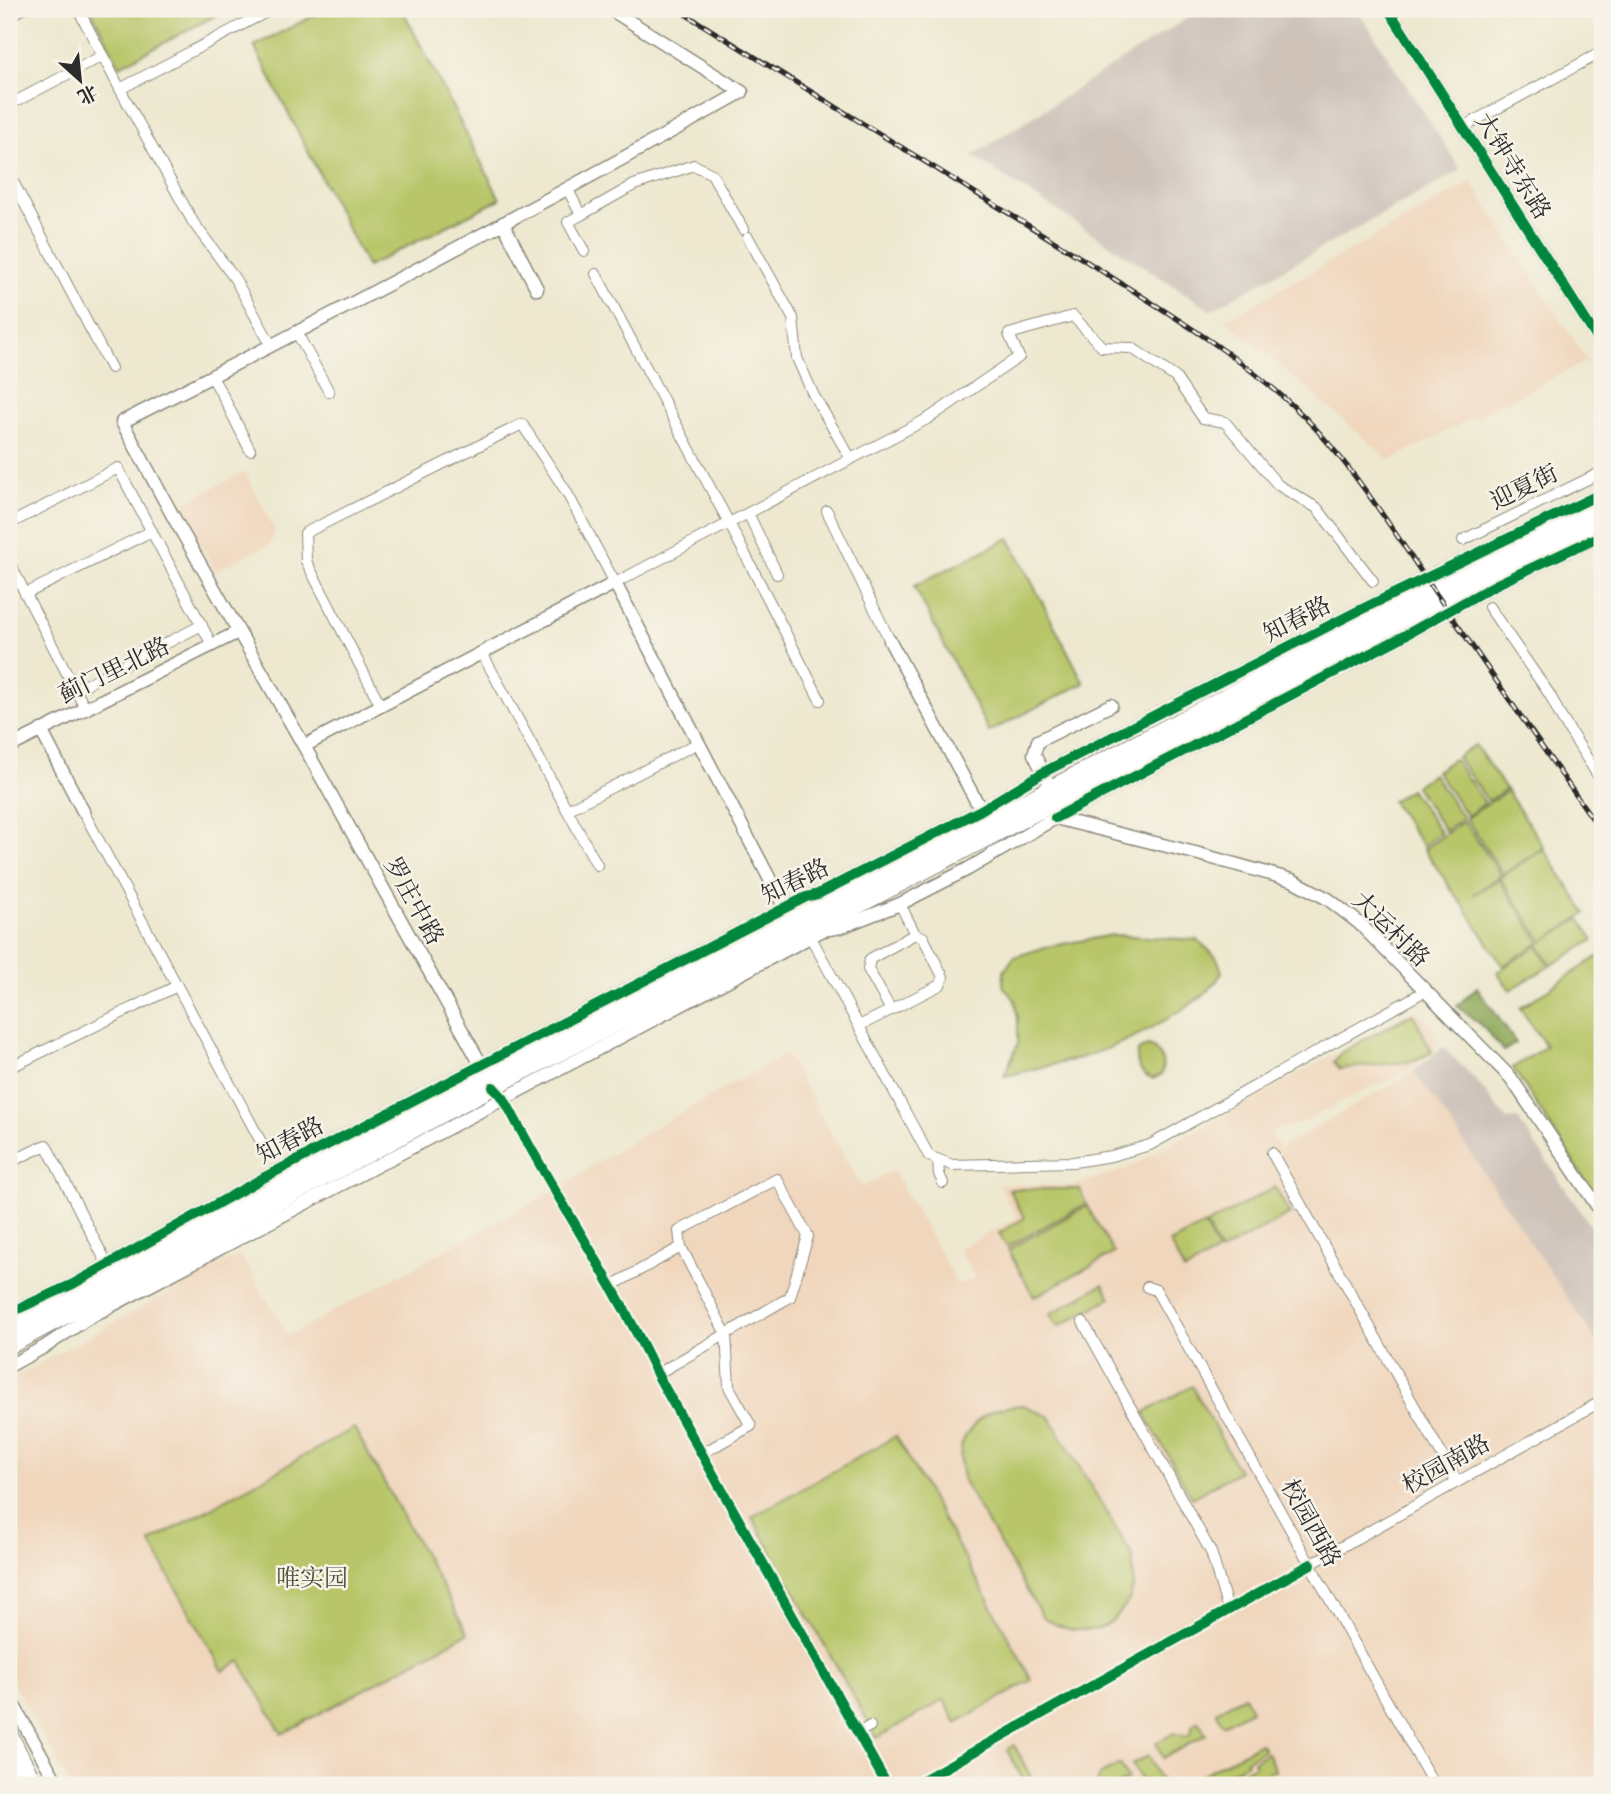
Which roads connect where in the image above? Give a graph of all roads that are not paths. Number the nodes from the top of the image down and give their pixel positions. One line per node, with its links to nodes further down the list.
1 (22, 9): 6 (street)
2 (78, 9): 8 (street)
3 (272, 9): 9 (street)
4 (610, 9): 13 (street)
5 (1388, 9): 11 (street, 大钟寺东路)
6 (9, 16)
7 (1602, 52): 11 (street)
8 (102, 56): 9 (street); 10 (street)
9 (120, 89): 20 (street)
10 (9, 105)
11 (1464, 127): 21 (street, 大钟寺东路)
12 (9, 174): 22 (street)
13 (568, 190): 14 (street); 15 (street)
14 (581, 215): 16 (street); 26 (street)
15 (503, 223): 18 (street); 19 (street)
16 (584, 251)
17 (596, 274): 32 (street)
18 (537, 289)
19 (297, 333): 20 (street); 24 (street)
20 (271, 345): 23 (street)
21 (1602, 346)
22 (111, 368)
23 (212, 377): 25 (street); 45 (street, 罗庄中路)
24 (330, 392)
25 (250, 450)
26 (851, 459): 31 (street); 40 (street)
27 (1602, 472): 37 (street, 迎夏街)
28 (1602, 493): 58 (street, 知春路)
29 (1602, 510): 60 (main road, 知春路)
30 (827, 511): 46 (street)
31 (748, 513): 32 (street); 39 (street)
32 (729, 523): 41 (street); 50 (street)
33 (9, 524): 35 (street)
34 (1602, 525): 64 (main road, 知春路)
35 (152, 531): 42 (street); 44 (street)
36 (1602, 535): 64 (street, 知春路)
37 (1463, 540)
38 (9, 562): 42 (street)
39 (777, 574)
40 (1373, 581)
41 (615, 583): 48 (street); 52 (street); 55 (street)
42 (25, 594): 49 (street)
43 (1489, 607): 59 (street)
44 (202, 625): 47 (street); 49 (street)
45 (238, 632): 47 (street, 蓟门里北路); 56 (street, 罗庄中路)
46 (890, 641): 62 (street)
47 (212, 645): 54 (street, 蓟门里北路)
48 (482, 653): 52 (street); 61 (street)
49 (75, 690): 53 (street)
50 (820, 700)
51 (1111, 705): 58 (street)
52 (381, 706): 56 (street)
53 (86, 710)
54 (41, 730): 57 (street, 蓟门里北路); 63 (street)
55 (698, 743): 61 (street); 67 (street)
56 (304, 746): 75 (street, 罗庄中路)
57 (9, 747)
58 (1044, 772): 60 (street); 62 (street, 知春路)
59 (1602, 782)
60 (1052, 788): 67 (main road, 知春路)
61 (567, 810): 65 (street)
62 (981, 810): 67 (street, 知春路)
63 (83, 811): 70 (street)
64 (1052, 812): 66 (street, 知春路); 68 (main road, 知春路); 71 (street, 大运村路)
65 (597, 865)
66 (900, 904): 68 (street, 知春路); 69 (street)
67 (788, 913): 68 (street); 75 (main road, 知春路)
68 (808, 932): 73 (street); 90 (main road, 知春路); 91 (street, 知春路)
69 (915, 934): 72 (street); 72 (street)
70 (177, 986): 74 (street); 76 (street)
71 (1425, 991): 79 (street); 81 (street, 大运村路)
72 (891, 1010): 73 (street)
73 (859, 1026): 79 (street)
74 (9, 1068)
75 (484, 1070): 83 (street, 知春路); 88 (main road, 知春路)
76 (267, 1153)
77 (1272, 1153): 95 (street)
78 (9, 1159): 83 (street)
79 (938, 1160): 80 (street)
80 (943, 1183)
81 (1602, 1213)
82 (681, 1247): 84 (street); 89 (street); 89 (street)
83 (107, 1264): 86 (street, 知春路)
84 (611, 1286)
85 (1147, 1287): 96 (street, 校园西路)
86 (9, 1313)
87 (1083, 1322): 97 (street)
88 (9, 1329)
89 (726, 1334): 92 (street); 94 (street)
90 (9, 1346)
91 (9, 1366)
92 (657, 1374)
93 (1602, 1401): 95 (street, 校园南路)
94 (701, 1454)
95 (1457, 1482): 96 (street, 校园南路)
96 (1311, 1564): 106 (street, 校园西路)
97 (1228, 1610)
98 (9, 1697): 105 (street)
99 (870, 1726): 100 (street)
100 (858, 1733)
101 (9, 1736): 104 (highway)
102 (9, 1765): 103 (highway)
103 (20, 1785)
104 (34, 1785)
105 (58, 1785)
106 (1434, 1785)

